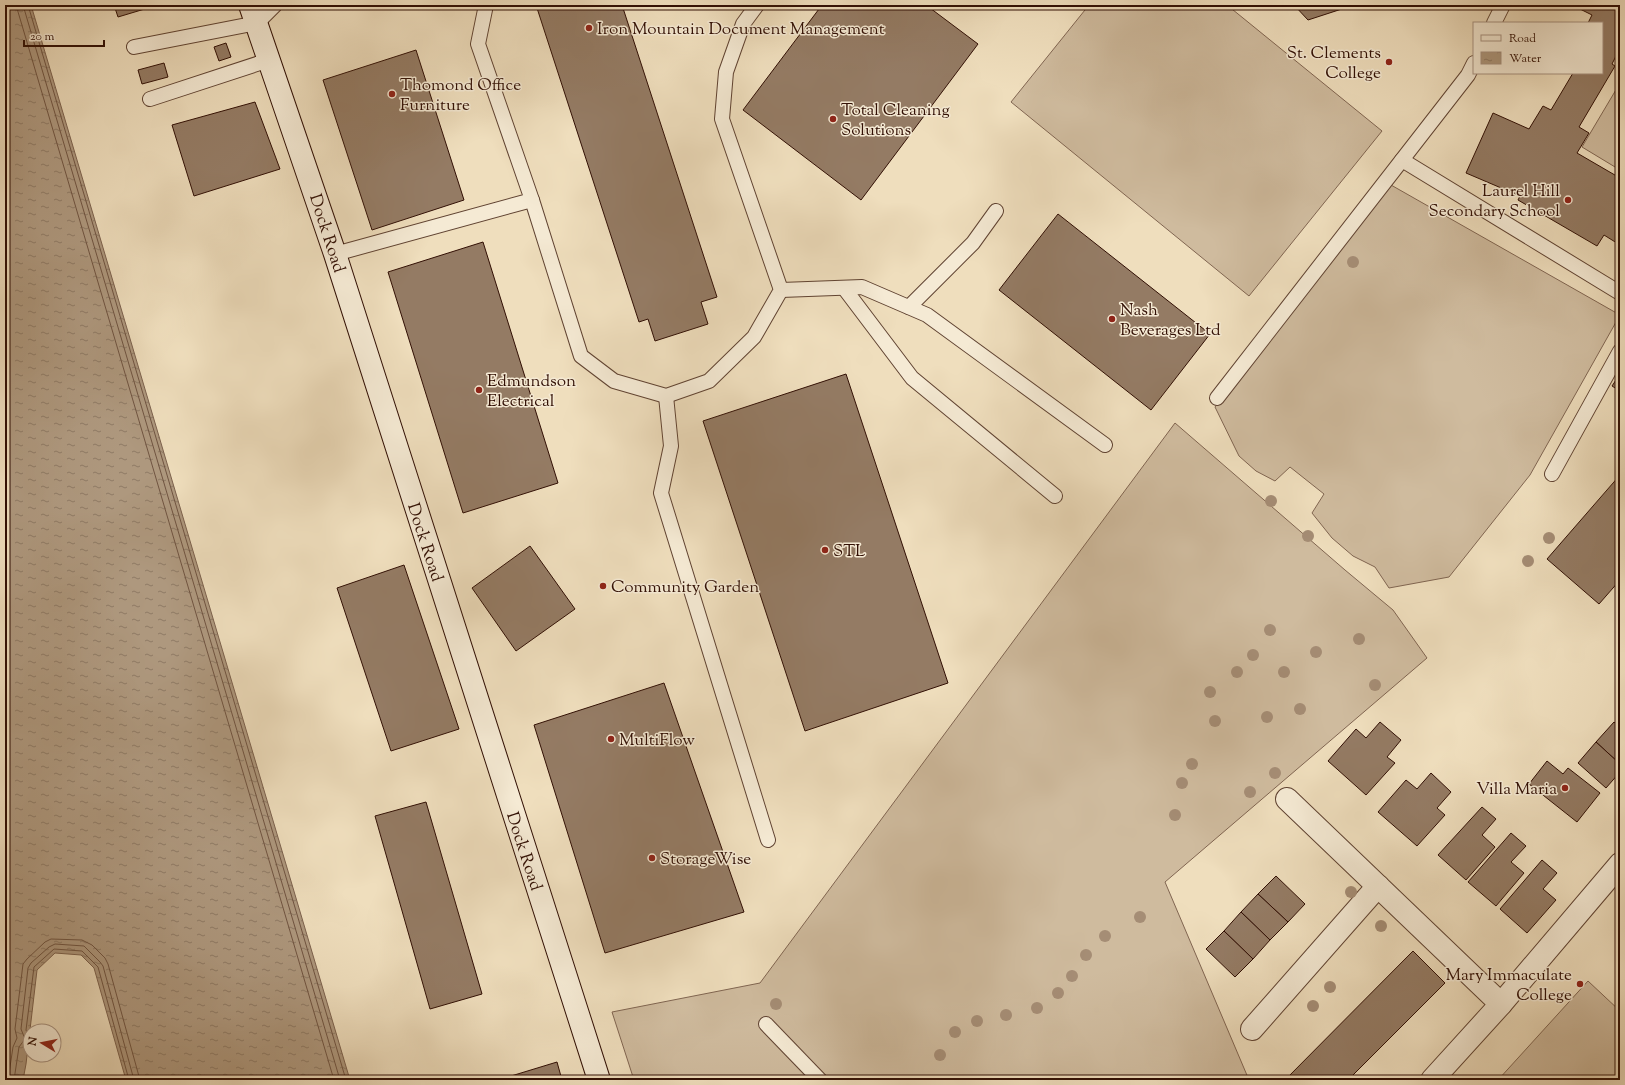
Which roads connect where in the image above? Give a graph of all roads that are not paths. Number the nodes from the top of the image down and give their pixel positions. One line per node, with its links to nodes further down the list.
1 (275, 5): 5 (lane)
2 (486, 5): 12 (lane)
3 (757, 5): 16 (lane)
4 (1503, 5): 6 (lane)
5 (254, 14): 7 (lane); 8 (main road, Dock Road)
6 (1494, 22)
7 (134, 47)
8 (269, 60): 10 (lane); 14 (main road, Dock Road)
9 (1473, 65): 11 (lane)
10 (150, 99)
11 (1402, 160): 17 (lane); 21 (lane)
12 (532, 200): 14 (lane); 20 (lane)
13 (996, 212): 18 (lane)
14 (335, 254): 32 (main road, Dock Road)
15 (844, 288): 16 (lane); 18 (lane); 24 (lane)
16 (780, 290): 20 (lane)
17 (1620, 293)
18 (909, 307): 22 (lane)
19 (1620, 351): 23 (lane)
20 (666, 396): 26 (lane)
21 (1217, 398)
22 (1105, 445)
23 (1552, 474)
24 (1055, 496)
25 (1287, 799): 28 (main road)
26 (768, 840)
27 (1620, 864): 29 (main road)
28 (1378, 886): 29 (main road); 31 (main road)
29 (1501, 1004): 34 (main road)
30 (766, 1024): 33 (lane)
31 (1252, 1028)
32 (599, 1080)
33 (820, 1080)
34 (1432, 1080)

